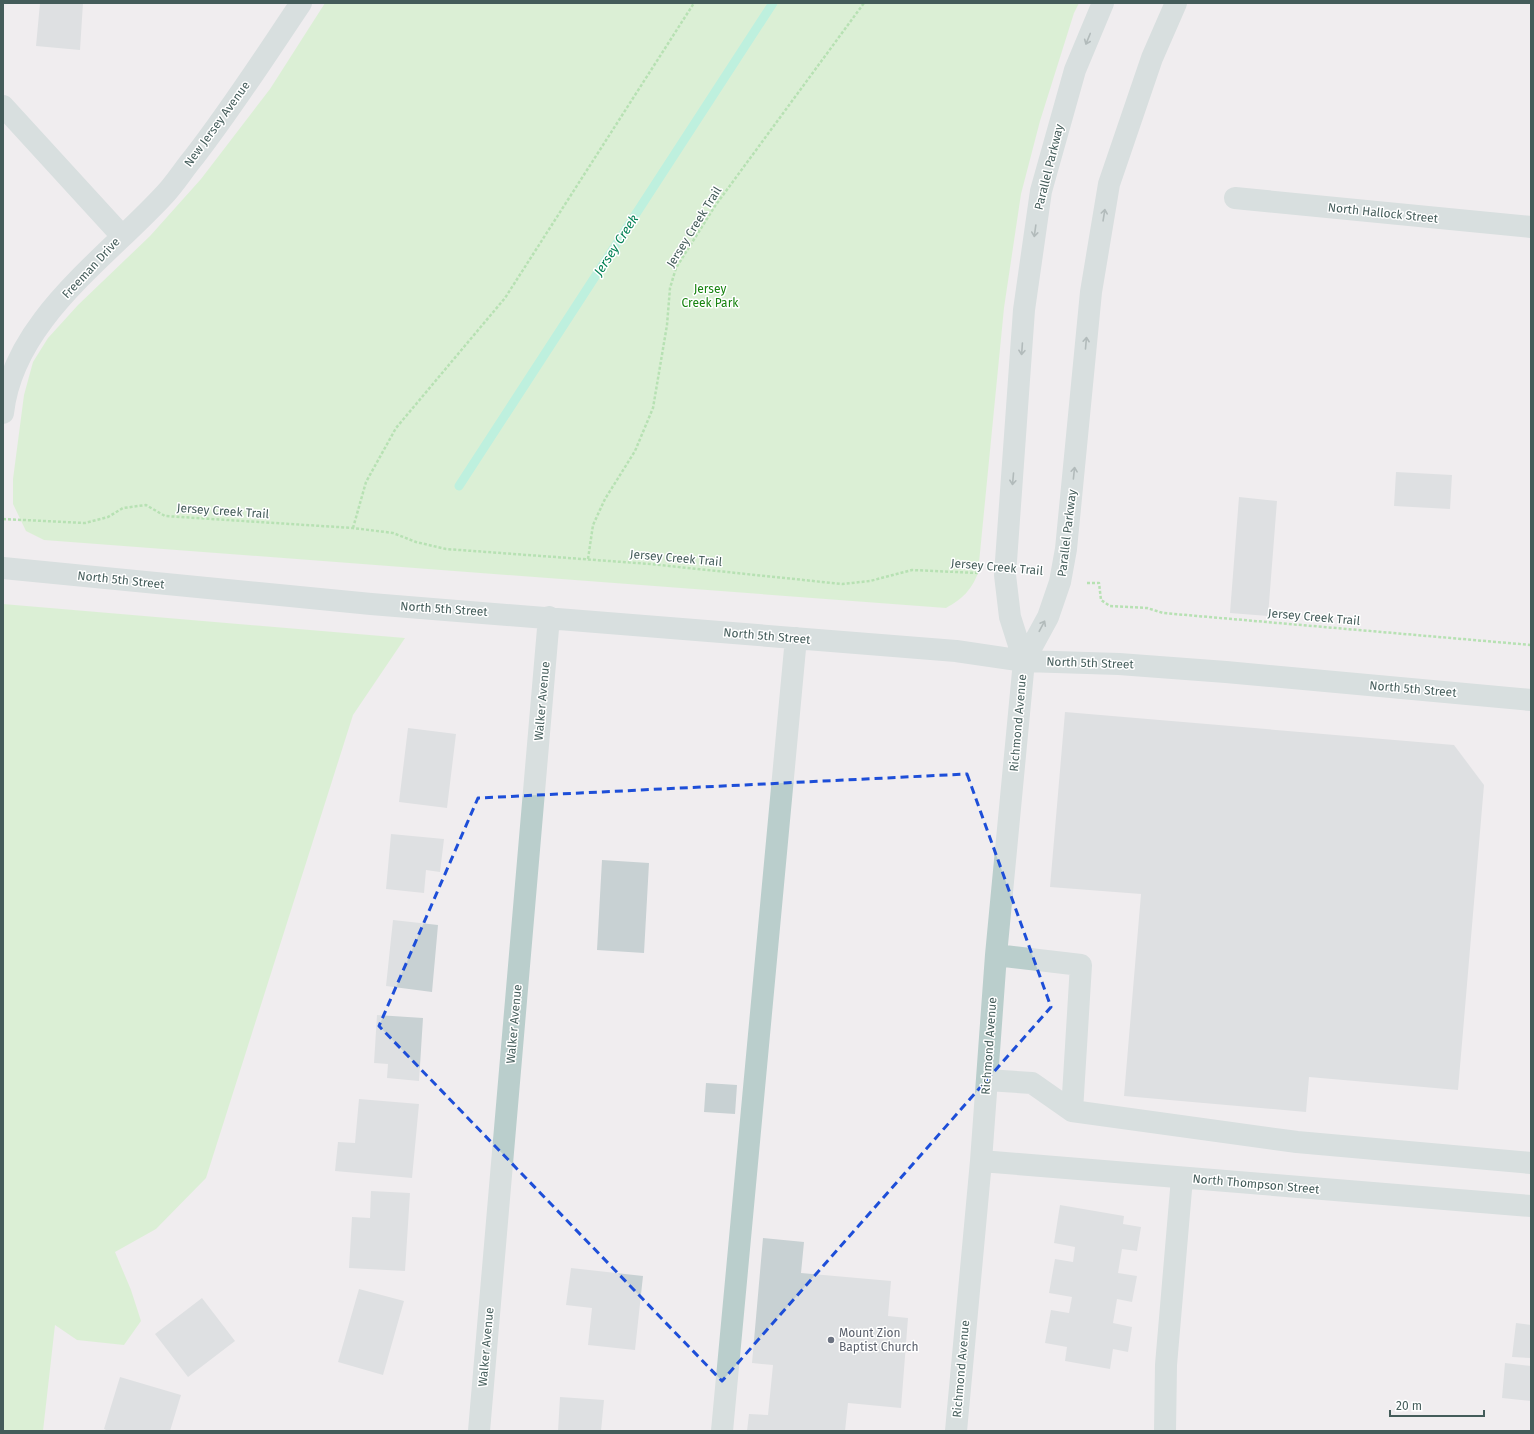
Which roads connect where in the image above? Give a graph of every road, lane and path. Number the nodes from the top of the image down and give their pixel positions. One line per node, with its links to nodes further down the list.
1 (301, 3): 9 (street, New Jersey Avenue)
2 (694, 3): 12 (path)
3 (864, 3): 13 (path, Jersey Creek Trail)
4 (1103, 3): 15 (street, Parallel Parkway, one-way to 15)
5 (1176, 3): 16 (street, Parallel Parkway, one-way to 5)
6 (3, 106): 9 (street, Freeman Drive)
7 (1235, 198): 8 (street, North Hallock Street)
8 (1531, 227)
9 (122, 236): 10 (street, Freeman Drive)
10 (3, 413)
11 (3, 519): 12 (path, Jersey Creek Trail)
12 (353, 528): 13 (path, Jersey Creek Trail)
13 (588, 560): 15 (path, Jersey Creek Trail)
14 (3, 568): 17 (street, North 5th Street)
15 (1005, 575): 20 (street, Parallel Parkway)
16 (1060, 582): 19 (path, Jersey Creek Trail); 20 (street, Parallel Parkway, one-way to 16)
17 (549, 617): 18 (street, North 5th Street); 29 (street, Walker Avenue)
18 (796, 638): 20 (street, North 5th Street); 30 (street)
19 (1531, 645)
20 (1024, 661): 21 (street, North 5th Street); 22 (street, Richmond Avenue)
21 (1531, 700)
22 (996, 956): 23 (street, Richmond Avenue); 24 (street)
23 (987, 1080): 24 (street); 25 (street, Richmond Avenue)
24 (1072, 1111): 26 (street)
25 (981, 1161): 27 (street, North Thompson Street); 31 (street, Richmond Avenue)
26 (1531, 1162)
27 (1182, 1178): 28 (street, North Thompson Street); 32 (street)
28 (1531, 1206)
29 (479, 1431)
30 (722, 1431)
31 (956, 1431)
32 (1165, 1431)

